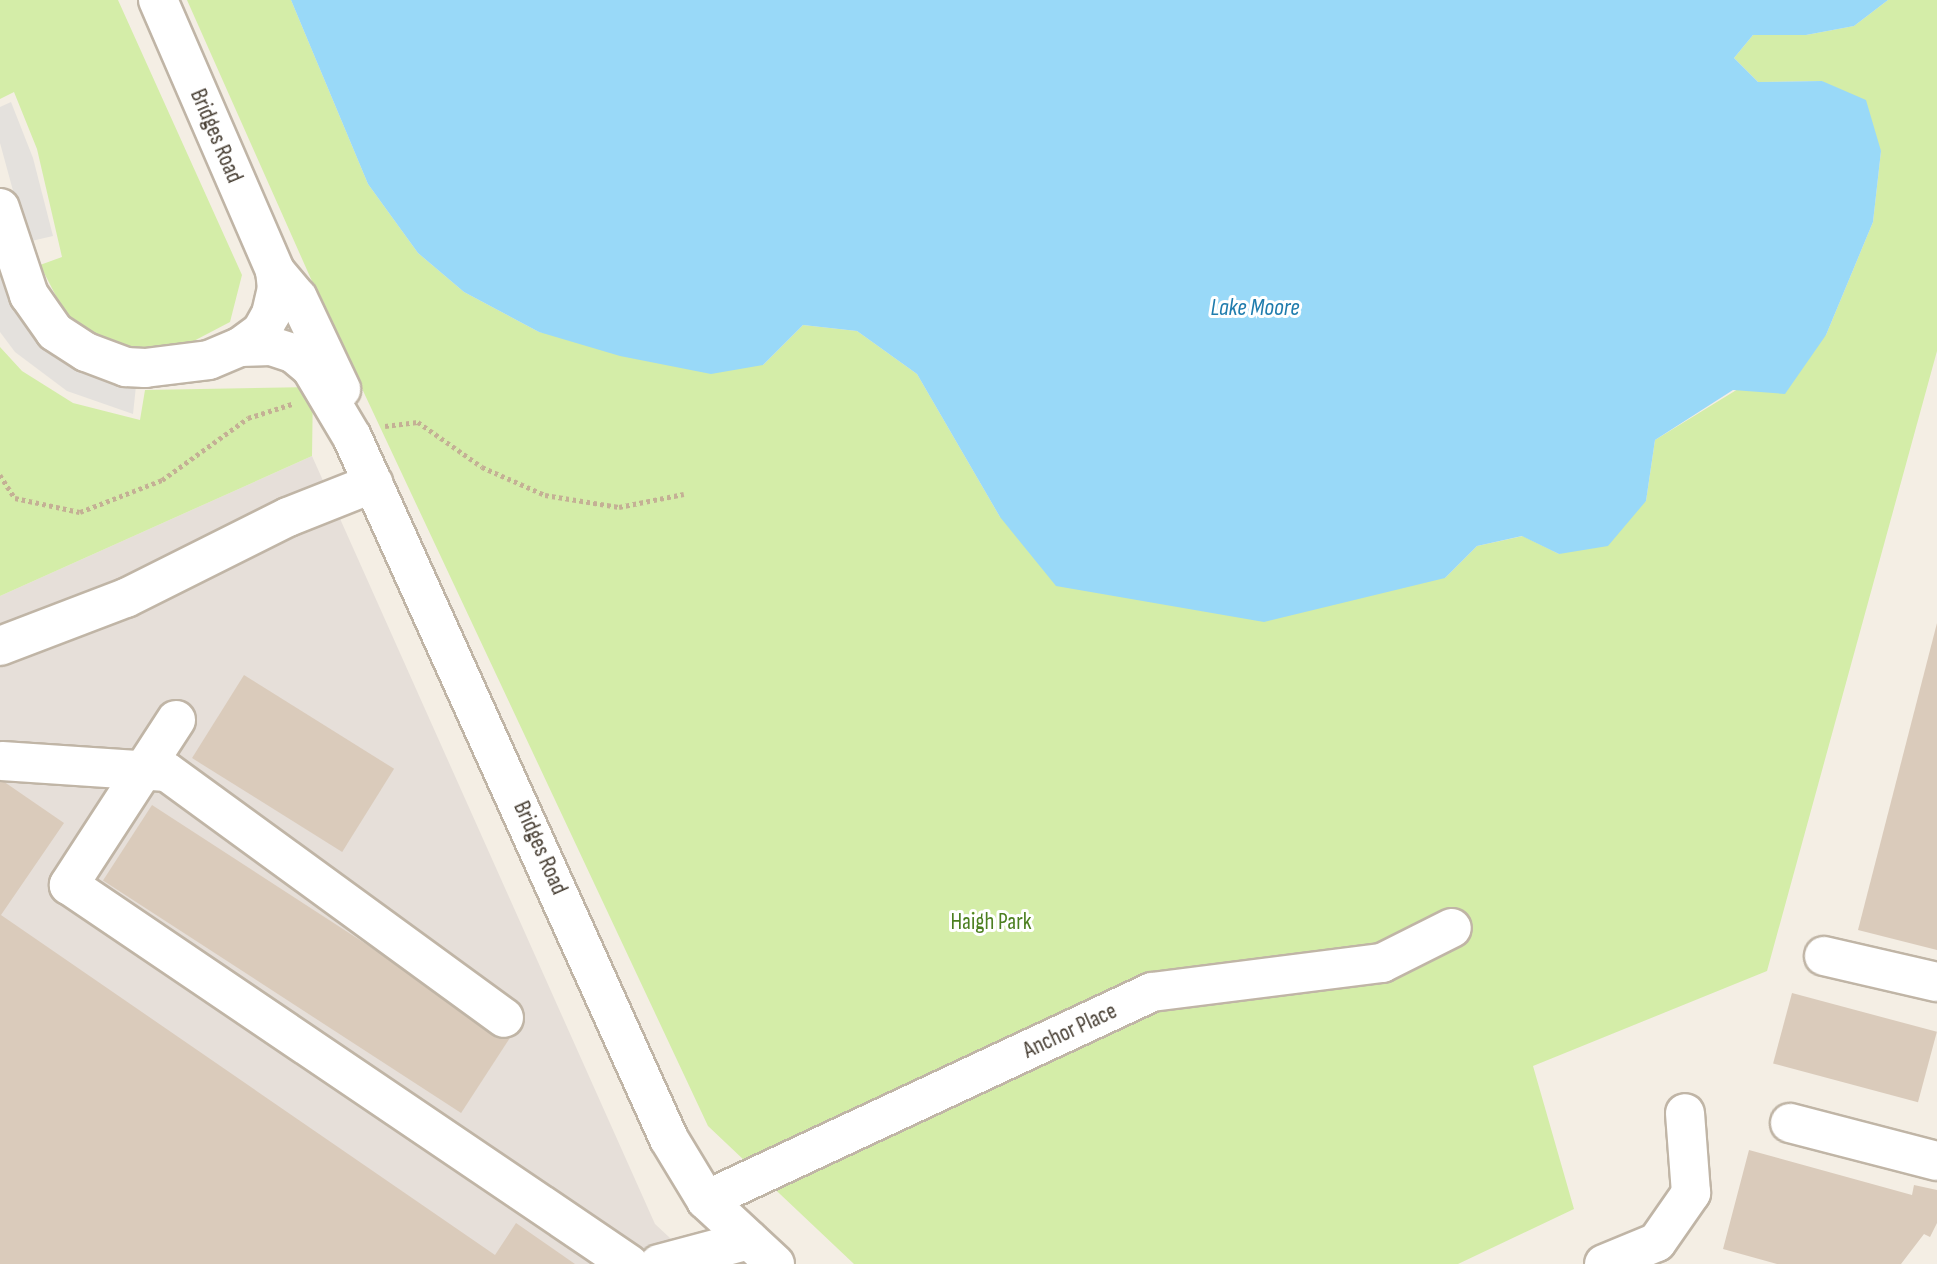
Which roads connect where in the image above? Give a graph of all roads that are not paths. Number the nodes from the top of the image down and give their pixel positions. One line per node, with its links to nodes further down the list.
1 (158, 0): 3 (street, Bridges Road)
2 (0, 208): 4 (street, Bridges Road)
3 (275, 271): 4 (street, Bridges Road); 5 (street, Bridges Road)
4 (240, 347): 5 (street, Bridges Road)
5 (338, 411): 6 (street, Bridges Road)
6 (373, 483): 7 (street); 18 (street, Bridges Road)
7 (0, 646)
8 (176, 720): 10 (street)
9 (2, 761): 10 (street)
10 (142, 773): 14 (street); 20 (street)
11 (1452, 928): 18 (street, Anchor Place)
12 (1824, 956): 13 (street)
13 (1937, 982)
14 (504, 1018)
15 (1685, 1113): 22 (street)
16 (1790, 1123): 17 (street)
17 (1937, 1161)
18 (706, 1200): 19 (street, Bridges Road)
19 (762, 1252): 21 (street)
20 (629, 1264)
21 (659, 1264)
22 (1604, 1264)

